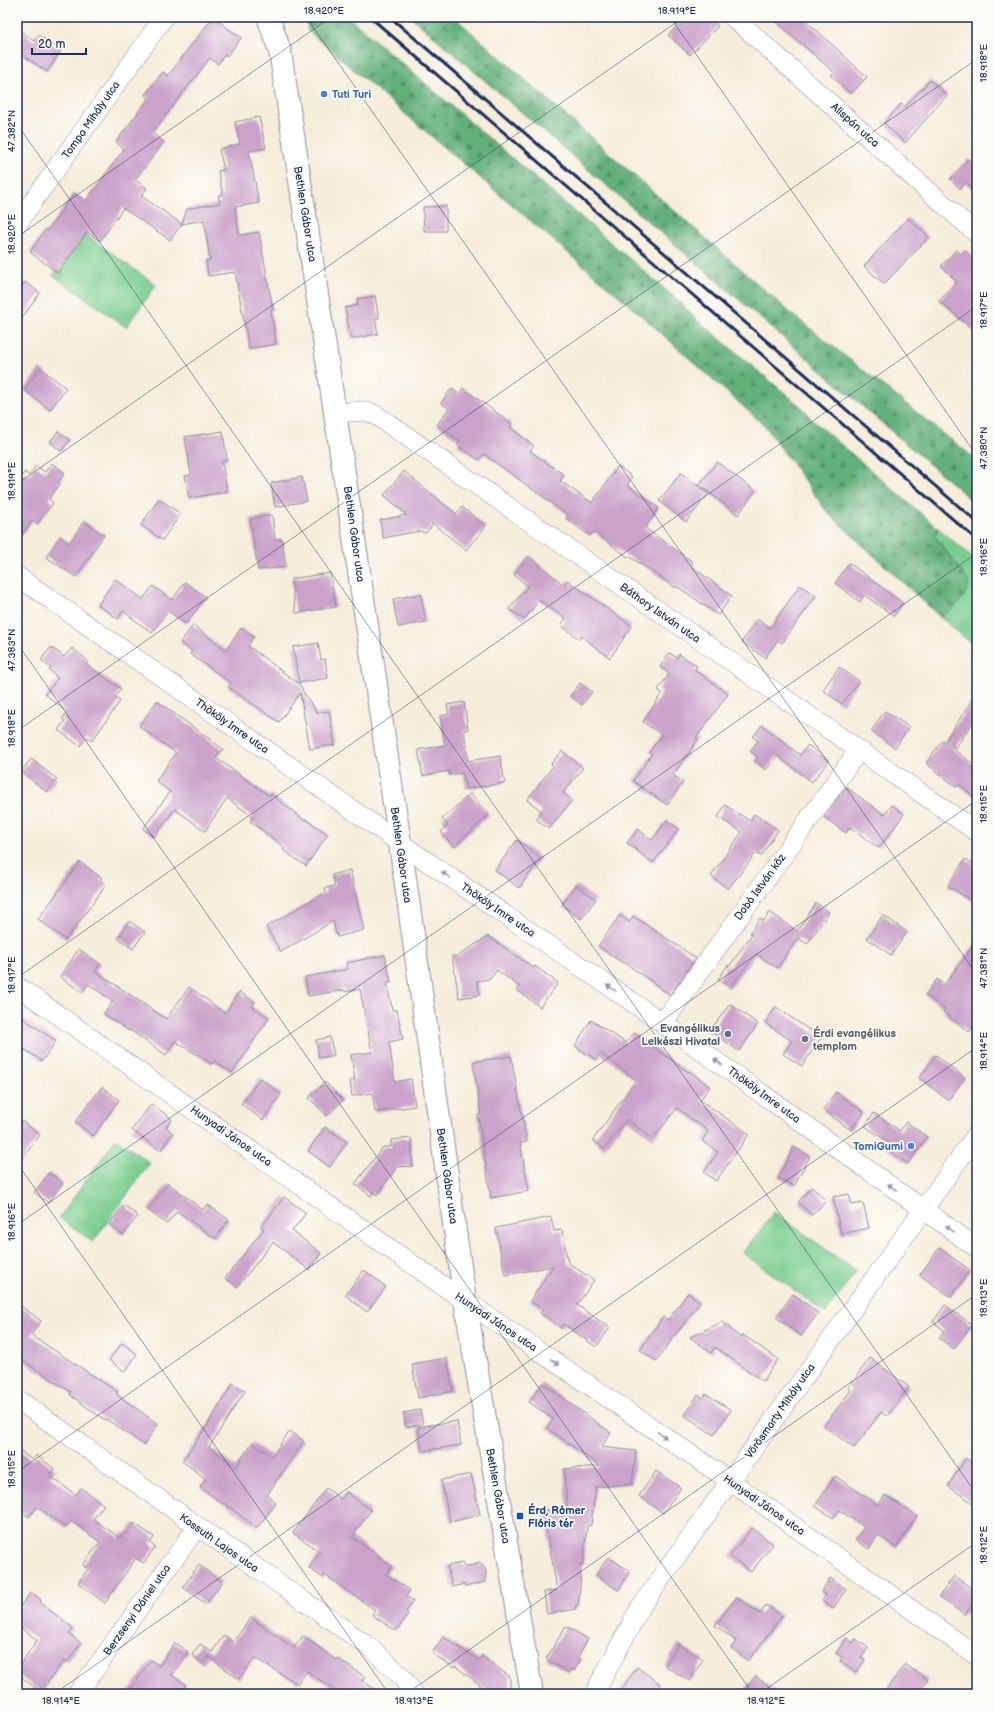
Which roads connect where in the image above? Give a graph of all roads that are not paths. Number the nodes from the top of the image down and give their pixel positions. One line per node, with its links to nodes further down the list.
1 (164, 17): 4 (street, Tompa Mihály utca)
2 (268, 17): 6 (street, Bethlen Gábor utca)
3 (733, 17): 5 (street, Alispán utca)
4 (17, 224)
5 (977, 234)
6 (336, 413): 8 (street, Báthory István utca); 10 (street, Bethlen Gábor utca)
7 (17, 576): 10 (street, Thököly Imre utca)
8 (858, 751): 9 (street, Báthory István utca); 12 (street, Dobó István köz)
9 (977, 832)
10 (400, 843): 12 (street, Thököly Imre utca, one-way to 10); 16 (street, Bethlen Gábor utca)
11 (17, 986): 16 (street, Hunyadi János utca)
12 (663, 1023): 14 (street, Thököly Imre utca, one-way to 12)
13 (977, 1134): 14 (street, Vörösmarty Mihály utca)
14 (923, 1210): 15 (street, Thököly Imre utca, one-way to 14); 18 (street, Vörösmarty Mihály utca)
15 (977, 1248)
16 (465, 1301): 18 (street, Hunyadi János utca, one-way to 18); 23 (street, Bethlen Gábor utca)
17 (17, 1399): 19 (street, Kossuth Lajos utca)
18 (730, 1481): 20 (street, Hunyadi János utca); 24 (street, Vörösmarty Mihály utca)
19 (196, 1527): 21 (street, Berzsenyi Dániel utca); 22 (street, Kossuth Lajos utca)
20 (977, 1656)
21 (78, 1694)
22 (414, 1694)
23 (532, 1694)
24 (594, 1694)

